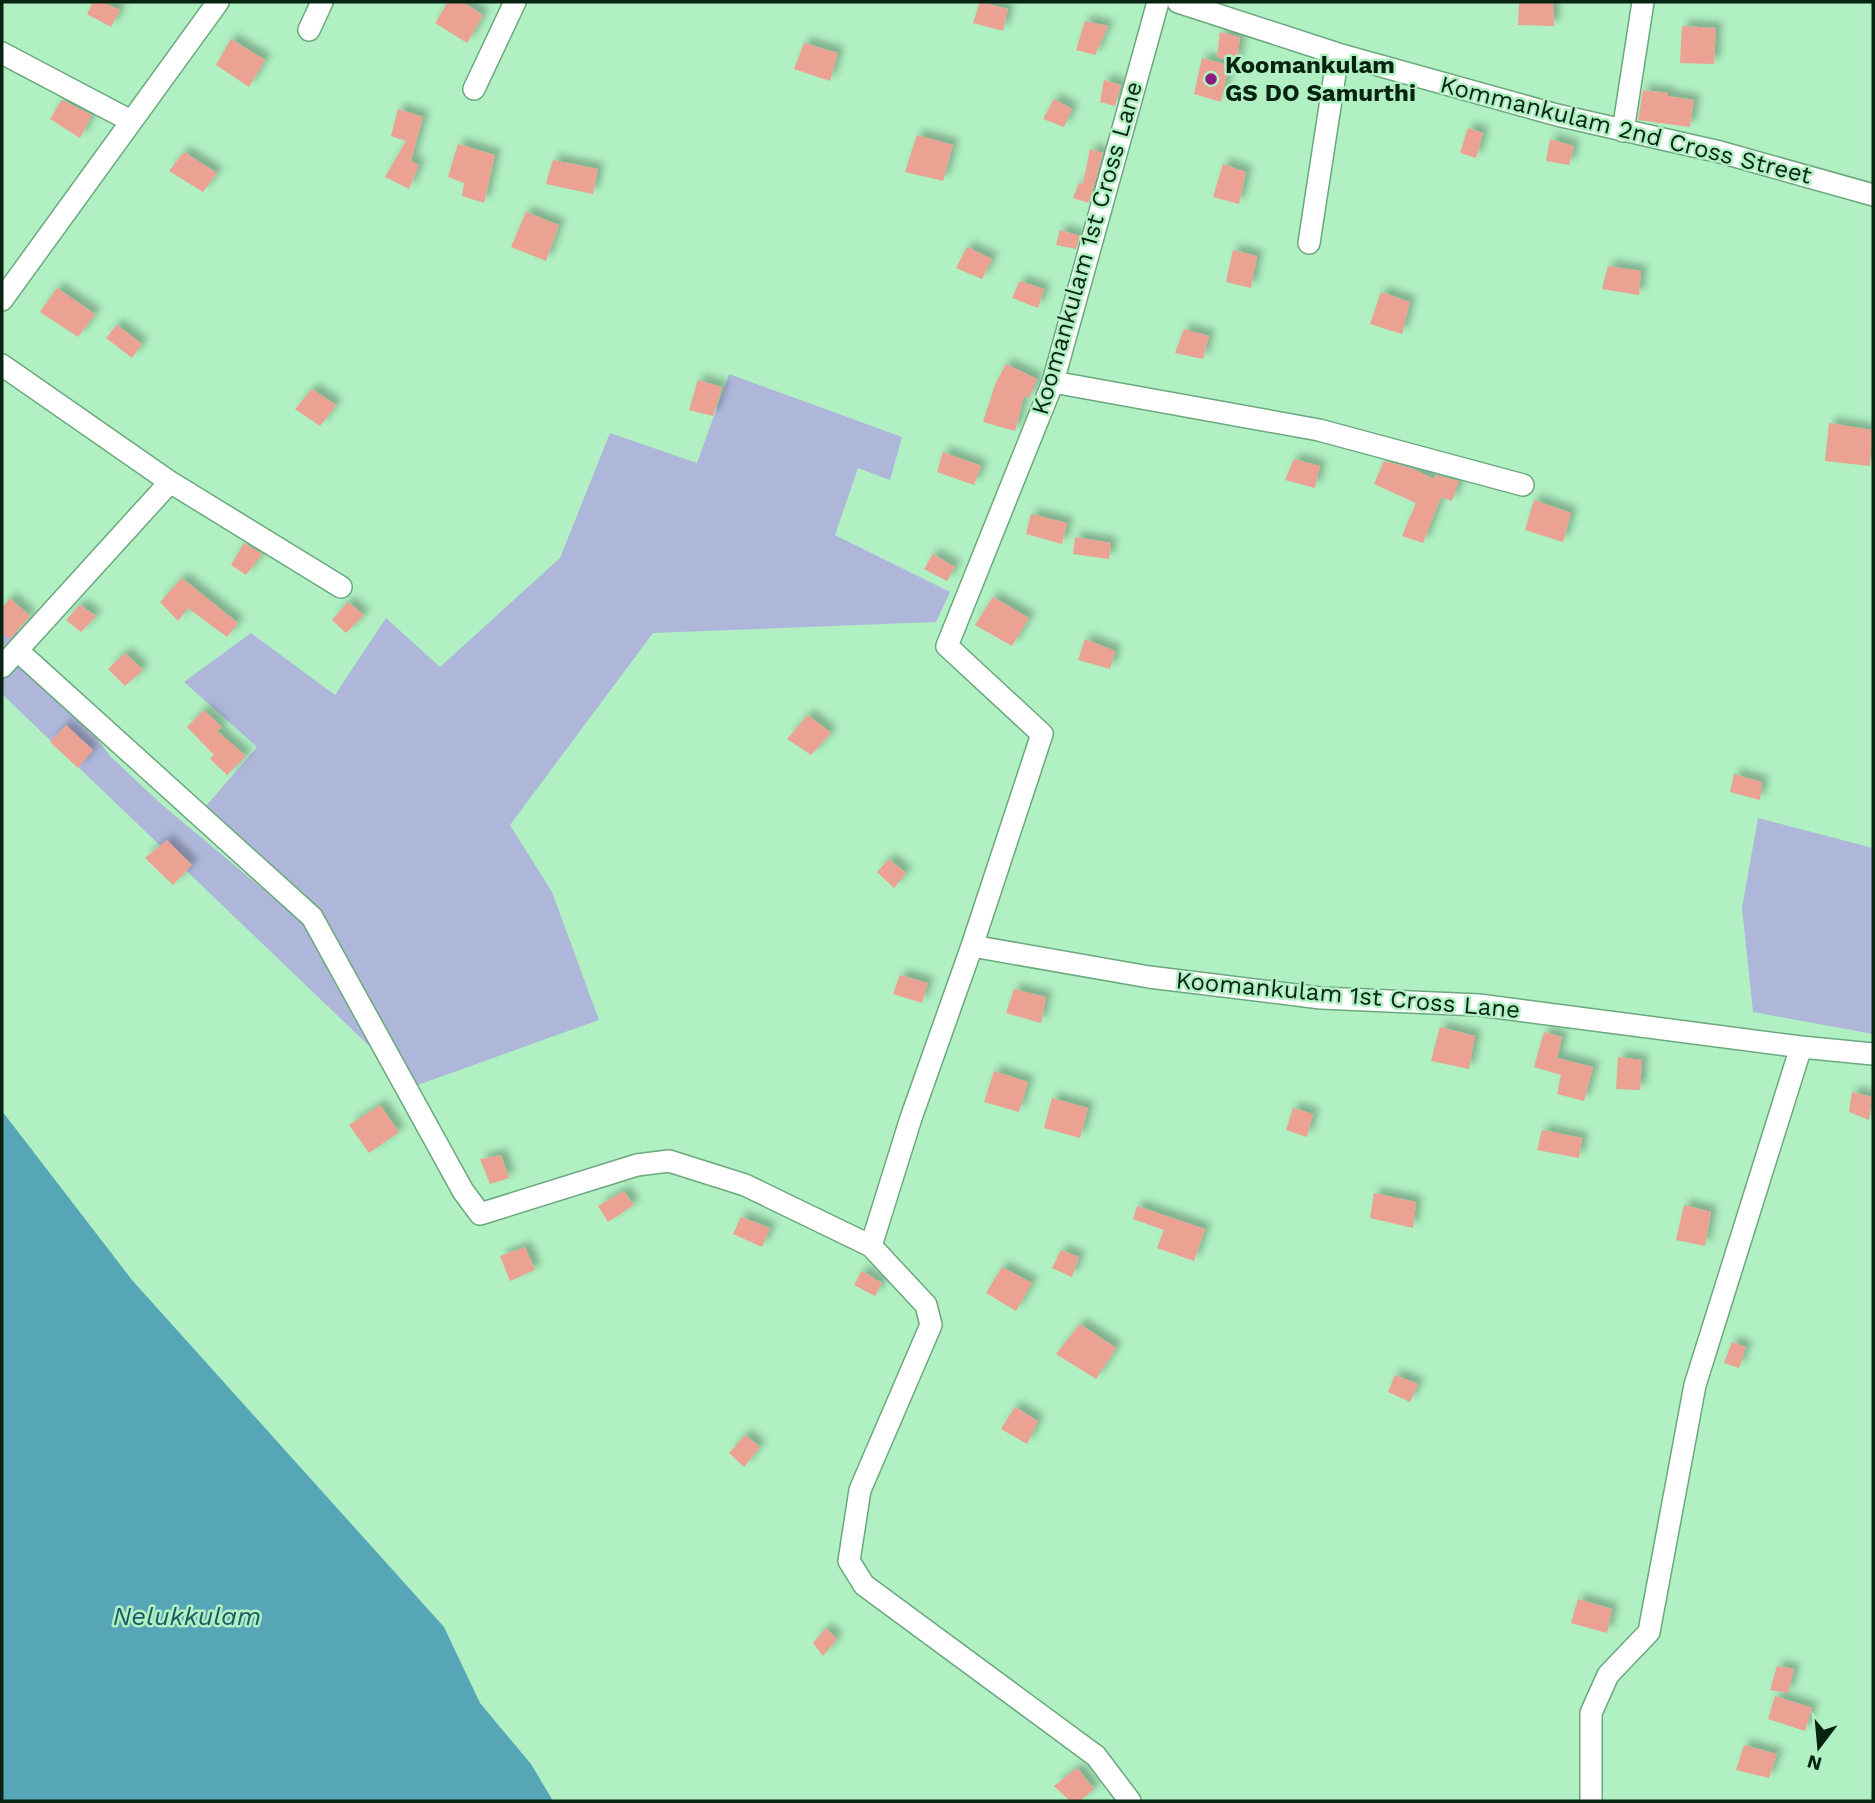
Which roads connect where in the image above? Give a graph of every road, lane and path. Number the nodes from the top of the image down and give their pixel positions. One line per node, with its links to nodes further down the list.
1 (218, 2): 11 (street)
2 (322, 2): 7 (street)
3 (515, 2): 10 (street)
4 (1158, 2): 17 (street, Koomankulam 1st Cross Lane)
5 (1178, 2): 9 (street, Kommankulam 2nd Cross Street)
6 (1643, 2): 12 (street)
7 (309, 30)
8 (2, 53): 11 (street)
9 (1338, 54): 12 (street, Kommankulam 2nd Cross Street); 14 (street)
10 (474, 89)
11 (131, 121): 15 (street)
12 (1623, 131): 13 (street, Kommankulam 2nd Cross Street)
13 (1873, 195)
14 (1309, 243)
15 (2, 300)
16 (2, 365): 18 (street)
17 (1053, 382): 19 (street); 23 (street, Koomankulam 1st Cross Lane)
18 (170, 482): 20 (street); 21 (street)
19 (1524, 485)
20 (341, 587)
21 (18, 651): 22 (street); 26 (street)
22 (2, 667)
23 (972, 946): 24 (street, Koomankulam 1st Cross Lane); 26 (street)
24 (1801, 1047): 25 (street, Koomankulam 1st Cross Lane); 28 (street)
25 (1873, 1054)
26 (871, 1246): 27 (street)
27 (1130, 1801)
28 (1591, 1801)

